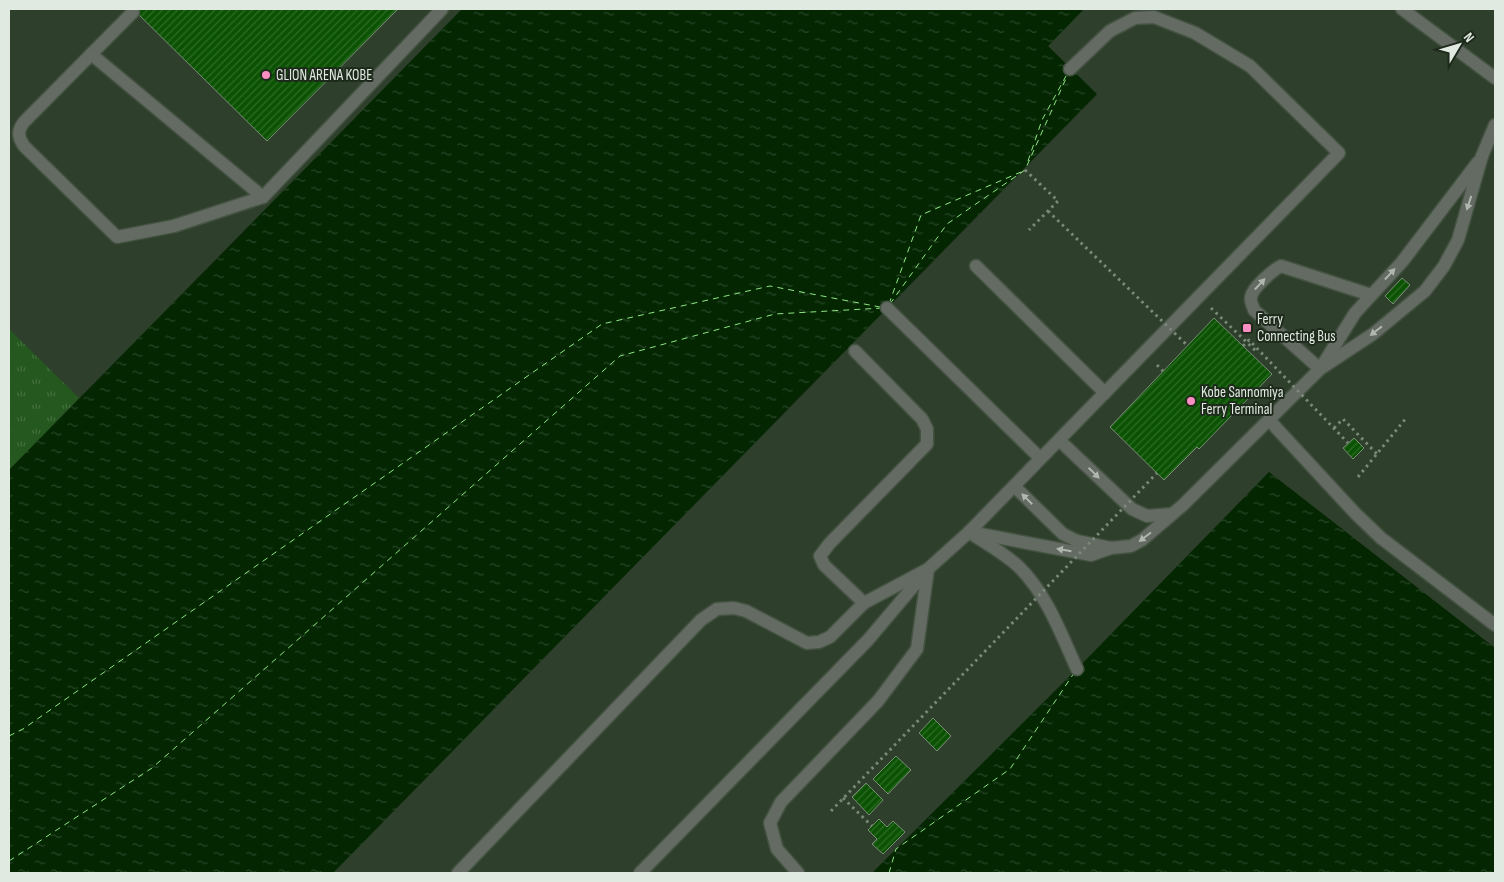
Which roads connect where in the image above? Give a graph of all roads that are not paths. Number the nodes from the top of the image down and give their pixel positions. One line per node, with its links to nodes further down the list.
1 (442, 9): 9 (street)
2 (1402, 9): 6 (street)
3 (133, 12): 4 (street)
4 (92, 54): 9 (street); 9 (street)
5 (1070, 69): 15 (street)
6 (1495, 78)
7 (1495, 126): 8 (street)
8 (1482, 156): 11 (street, one-way to 8); 14 (street, one-way to 14)
9 (263, 197)
10 (976, 266): 15 (street)
11 (1371, 295): 14 (street); 14 (street, one-way to 11)
12 (887, 308): 18 (street)
13 (855, 352): 24 (street)
14 (1320, 369): 16 (street)
15 (1105, 393): 17 (street)
16 (1268, 420): 20 (street); 25 (street)
17 (1059, 440): 18 (street); 20 (street, one-way to 20)
18 (1040, 458): 19 (street)
19 (1014, 486): 21 (street); 22 (street, one-way to 19)
20 (1173, 514): 22 (street, one-way to 22)
21 (969, 532): 22 (street, one-way to 21); 23 (street); 26 (street)
22 (1111, 548)
23 (928, 569): 24 (street); 28 (street); 29 (street)
24 (864, 603): 27 (street)
25 (1495, 625)
26 (1077, 669)
27 (458, 873)
28 (640, 873)
29 (798, 873)

